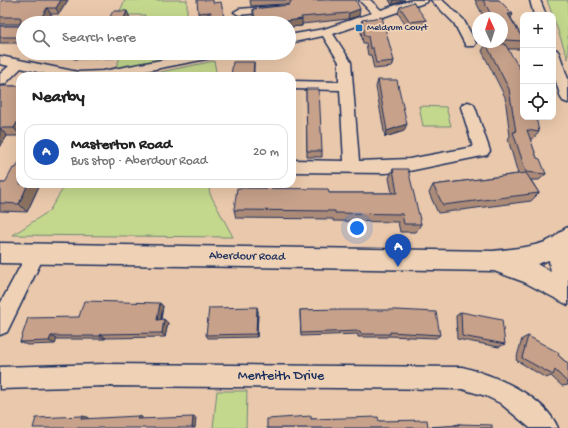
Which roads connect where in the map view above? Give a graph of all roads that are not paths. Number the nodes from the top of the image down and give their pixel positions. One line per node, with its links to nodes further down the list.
1 (364, 0): 8 (street)
2 (424, 0): 8 (street)
3 (436, 0): 13 (street)
4 (535, 0): 7 (street)
5 (237, 1): 9 (street)
6 (286, 8): 10 (street)
7 (539, 12)
8 (380, 15): 11 (street)
9 (240, 16)
10 (249, 16)
11 (326, 32): 12 (street); 22 (street)
12 (296, 38)
13 (470, 43)
14 (0, 60): 17 (street)
15 (181, 60): 19 (street)
16 (556, 62): 23 (street)
17 (18, 64): 18 (street); 20 (street)
18 (58, 72)
19 (119, 72)
20 (0, 81)
21 (296, 85): 22 (street)
22 (346, 86): 26 (street)
23 (568, 98)
24 (468, 107): 26 (street)
25 (296, 166): 26 (street)
26 (352, 166)
27 (564, 242): 30 (main road, Aberdour Road); 31 (main road)
28 (0, 253): 29 (main road, Aberdour Road)
29 (36, 254): 30 (main road, Aberdour Road); 33 (street)
30 (493, 261): 32 (main road, Aberdour Road)
31 (568, 286)
32 (568, 294)
33 (0, 326)
34 (0, 378): 35 (street, Menteith Drive)
35 (546, 428)

